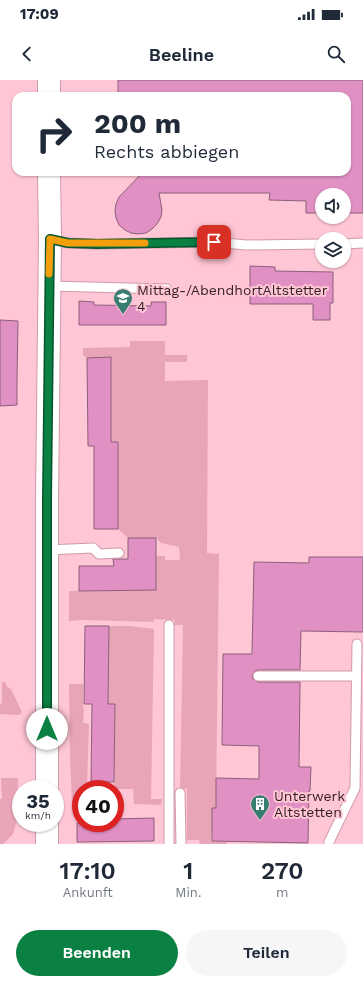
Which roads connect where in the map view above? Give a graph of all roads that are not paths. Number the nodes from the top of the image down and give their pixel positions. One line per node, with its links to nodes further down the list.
1 (49, 80): 2 (street)
2 (49, 92)
3 (49, 176): 4 (street)
4 (50, 239): 6 (lane); 8 (street)
5 (363, 243): 7 (lane)
6 (315, 244)
7 (351, 244)
8 (49, 286): 9 (lane); 10 (street)
9 (167, 289)
10 (47, 550): 11 (lane); 16 (street)
11 (119, 553)
12 (169, 625): 20 (lane)
13 (357, 644): 15 (lane)
14 (258, 676): 15 (lane)
15 (356, 676): 22 (lane)
16 (47, 780)
17 (180, 793): 21 (lane)
18 (47, 832): 19 (street)
19 (47, 844)
20 (168, 844)
21 (181, 844)
22 (329, 844)

